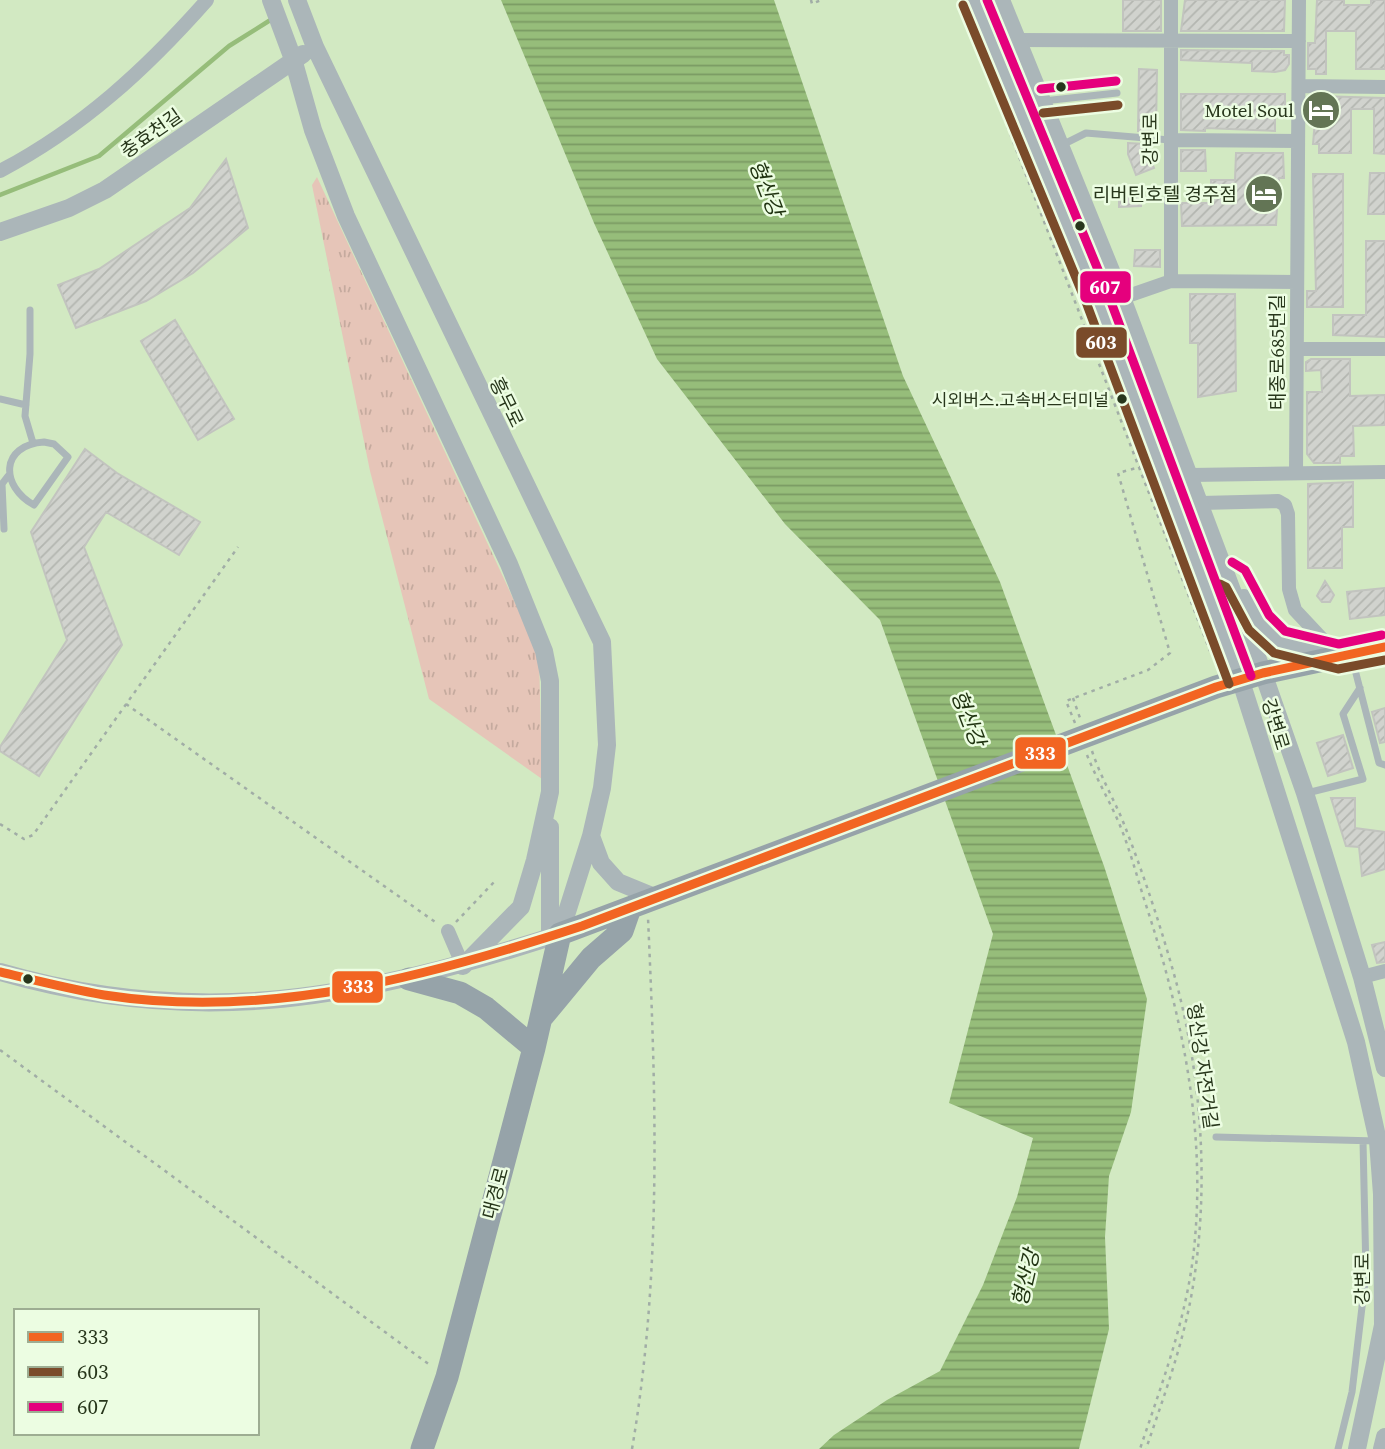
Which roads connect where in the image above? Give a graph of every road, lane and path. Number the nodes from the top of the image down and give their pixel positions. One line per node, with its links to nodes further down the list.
1 (206, 0): 23 (street)
2 (271, 0): 14 (street)
3 (297, 0): 13 (street, 흥무로)
4 (811, 0): 5 (path)
5 (821, 0)
6 (974, 0): 47 (street, 강변로)
7 (1000, 0): 11 (street, 강변로)
8 (1171, 0): 10 (street, 강변로)
9 (1299, 0): 12 (street, 태종로685번길)
10 (1171, 39): 11 (street); 12 (street); 20 (street, 강변로)
11 (1016, 40): 18 (street, 강변로)
12 (1299, 41): 15 (street, 태종로685번길)
13 (315, 47): 14 (street, 충효천길); 59 (street, 흥무로)
14 (293, 59): 24 (street, 충효천길); 56 (street)
15 (1299, 86): 16 (street); 21 (street, 태종로685번길)
16 (1385, 87)
17 (1117, 93): 18 (lane)
18 (1042, 101): 22 (street, 강변로)
19 (1004, 117): 34 (path)
20 (1171, 140): 21 (street); 22 (lane); 25 (street, 강변로)
21 (1298, 141): 26 (street, 태종로685번길)
22 (1060, 146): 27 (street, 강변로)
23 (0, 171)
24 (0, 232)
25 (1171, 281): 26 (street); 27 (street)
26 (1297, 282): 29 (street, 태종로685번길)
27 (1122, 298): 37 (street, 강변로)
28 (30, 310): 32 (lane)
29 (1297, 349): 30 (street); 36 (street, 태종로685번길)
30 (1385, 349)
31 (0, 399): 32 (lane)
32 (26, 405): 33 (lane)
33 (33, 443): 38 (lane); 38 (lane)
34 (1140, 467): 43 (path); 49 (path)
35 (1385, 472): 36 (street)
36 (1296, 473): 37 (street)
37 (1191, 475): 39 (street, 강변로)
38 (8, 476): 40 (lane)
39 (1201, 503): 42 (street, 강변로); 45 (street)
40 (4, 529)
41 (238, 547): 50 (path)
42 (1226, 573): 45 (street); 46 (street, 강변로)
43 (1210, 651)
44 (1384, 653): 45 (main road)
45 (1345, 656): 46 (main road); 48 (lane)
46 (1263, 673): 47 (main road); 57 (street, 강변로)
47 (1240, 680): 61 (main road); 74 (street, 강변로)
48 (1360, 688): 55 (lane); 57 (lane)
49 (1073, 698): 51 (path); 52 (path)
50 (127, 704): 58 (path); 62 (path)
51 (1075, 724)
52 (1082, 724)
53 (1084, 746): 80 (path)
54 (1091, 750): 81 (path, 형산강 자전거길)
55 (1385, 765)
56 (550, 792): 63 (street); 64 (street)
57 (1305, 793): 67 (street, 강변로)
58 (0, 824)
59 (591, 836): 61 (street); 63 (street, 흥무로)
60 (495, 881): 62 (path)
61 (645, 903): 63 (main road); 69 (main road); 79 (path)
62 (447, 931): 64 (street)
63 (556, 939): 64 (street); 69 (main road, 대경로)
64 (463, 965): 68 (street)
65 (1385, 971): 67 (street)
66 (0, 972): 68 (street)
67 (1362, 977): 72 (street, 강변로)
68 (409, 979): 70 (main road)
69 (541, 1019): 70 (main road, 대경로)
70 (534, 1048): 75 (main road, 대경로)
71 (0, 1050): 75 (path)
72 (1385, 1068)
73 (1216, 1137): 74 (lane)
74 (1375, 1140): 76 (street, 강변로); 82 (lane)
75 (447, 1377): 78 (main road, 대경로)
76 (1376, 1404): 83 (street, 강변로)
77 (1385, 1437): 84 (street)
78 (422, 1449)
79 (632, 1449)
80 (1140, 1449)
81 (1146, 1449)
82 (1338, 1449)
83 (1357, 1449)
84 (1382, 1449)

